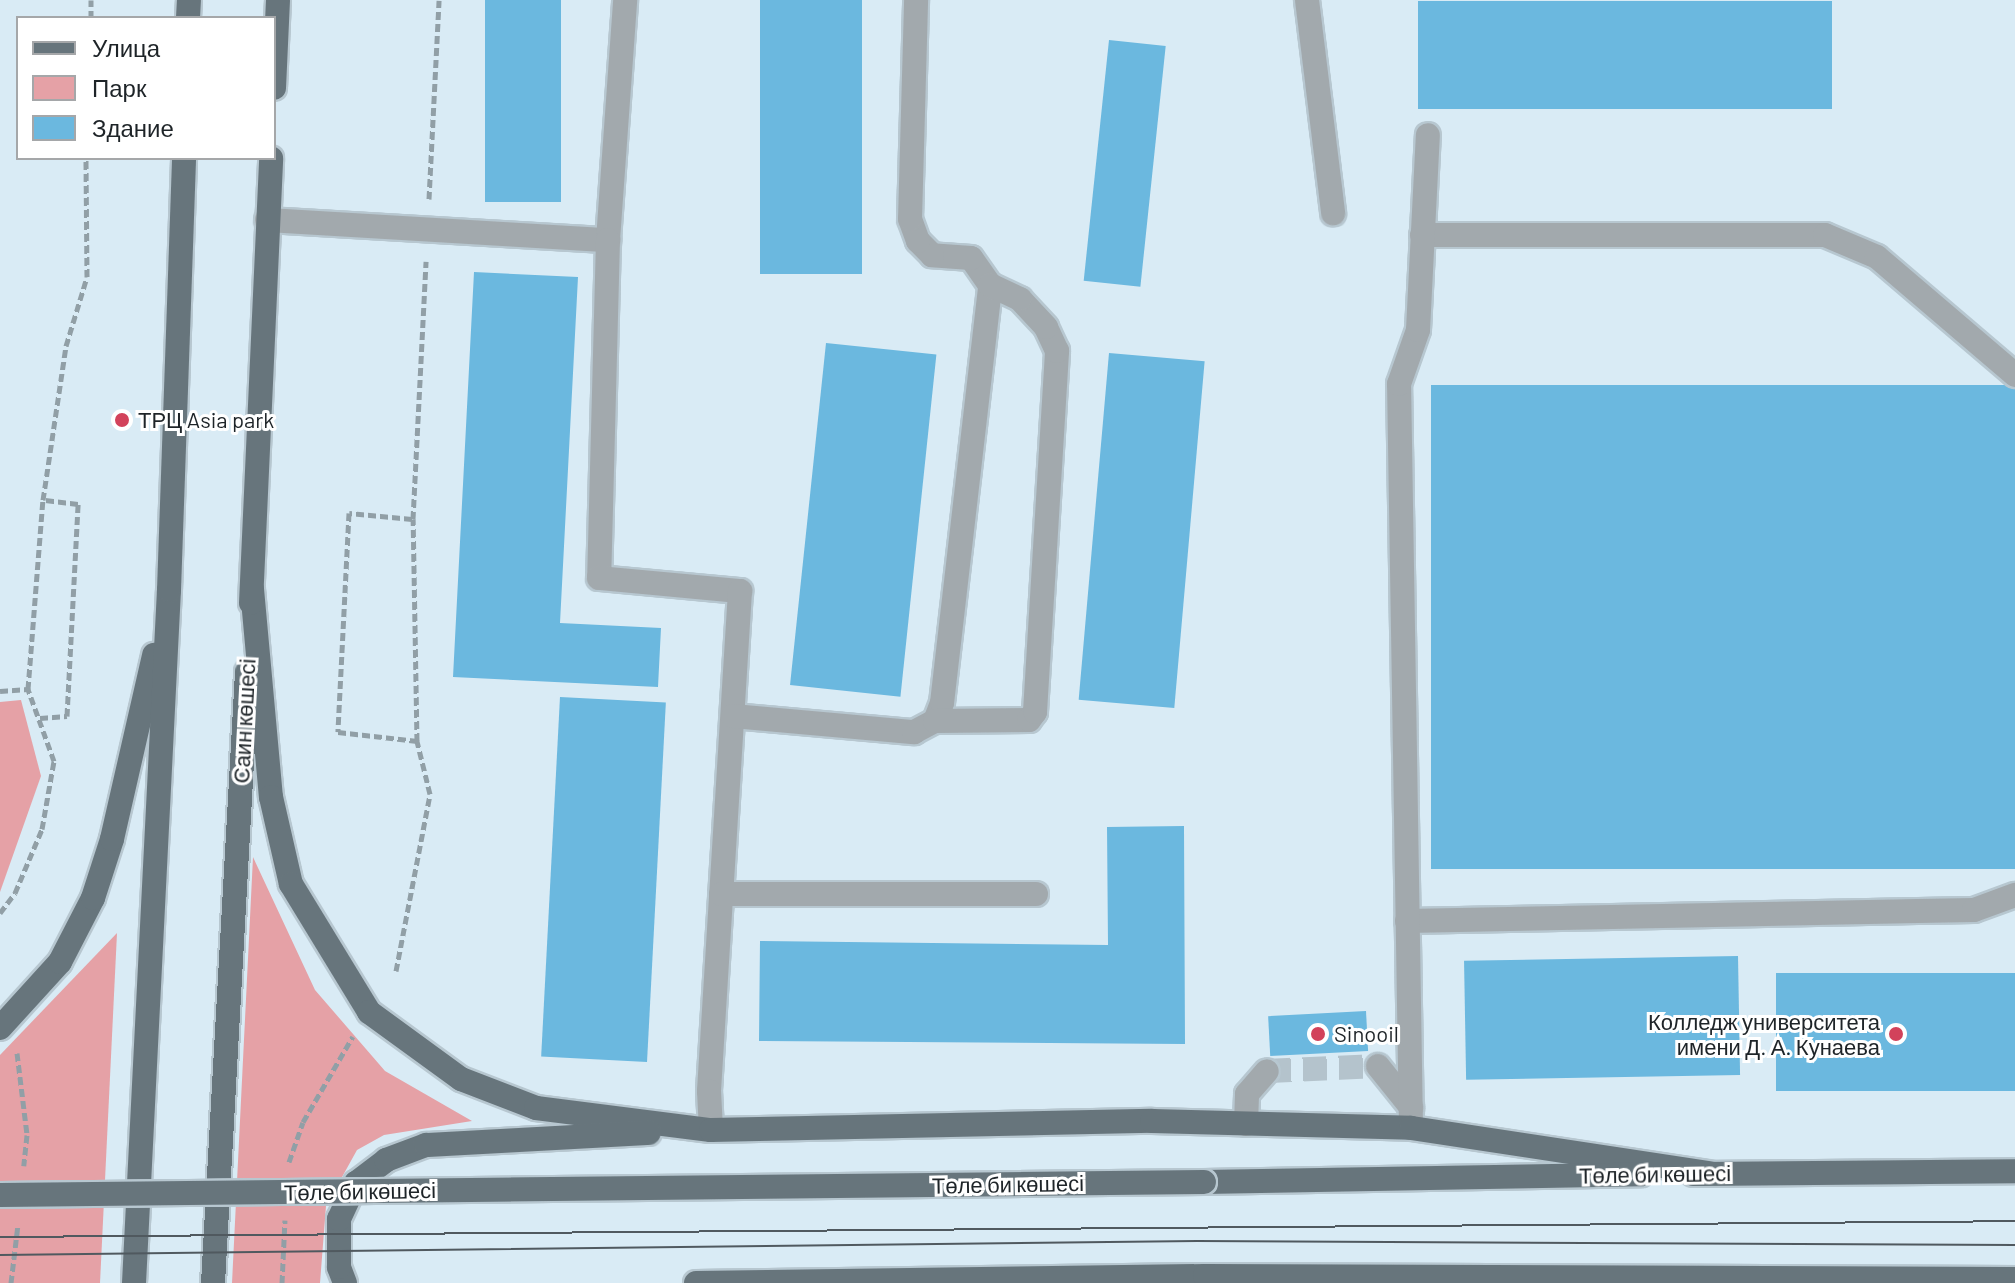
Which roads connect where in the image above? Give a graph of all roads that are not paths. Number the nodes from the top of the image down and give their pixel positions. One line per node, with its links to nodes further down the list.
1 (278, 0): 5 (main road)
2 (625, 0): 12 (lane)
3 (916, 0): 13 (lane)
4 (1307, 0): 9 (lane)
5 (276, 44)
6 (1428, 135): 11 (lane)
7 (184, 160): 16 (main road)
8 (271, 160): 10 (main road, Саин көшесі)
9 (1333, 213)
10 (267, 220): 12 (lane); 15 (main road, Саин көшесі)
11 (1422, 235): 14 (lane); 22 (lane)
12 (608, 240): 17 (lane)
13 (990, 285): 18 (lane); 18 (lane)
14 (2015, 375)
15 (252, 589): 28 (main road); 36 (main road, Саин көшесі)
16 (169, 590): 23 (main road); 35 (main road)
17 (733, 716): 18 (lane); 19 (lane)
18 (935, 721)
19 (721, 894): 20 (lane); 28 (lane)
20 (1036, 894)
21 (2015, 895): 22 (lane)
22 (1407, 921): 26 (lane)
23 (8, 1035)
24 (1378, 1066): 26 (lane)
25 (1267, 1071): 27 (lane)
26 (1411, 1117): 27 (main road); 30 (main road)
27 (1246, 1124): 28 (main road)
28 (711, 1130): 37 (main road)
29 (2015, 1171): 30 (main road, Төле би көшесі)
30 (1709, 1173): 31 (main road, Төле би көшесі, bridge)
31 (10, 1202)
32 (1577, 1278): 34 (main road); 38 (main road); 39 (main road)
33 (2015, 1279): 34 (main road)
34 (1671, 1280)
35 (134, 1283)
36 (213, 1283)
37 (345, 1283)
38 (696, 1283)
39 (1542, 1283)

